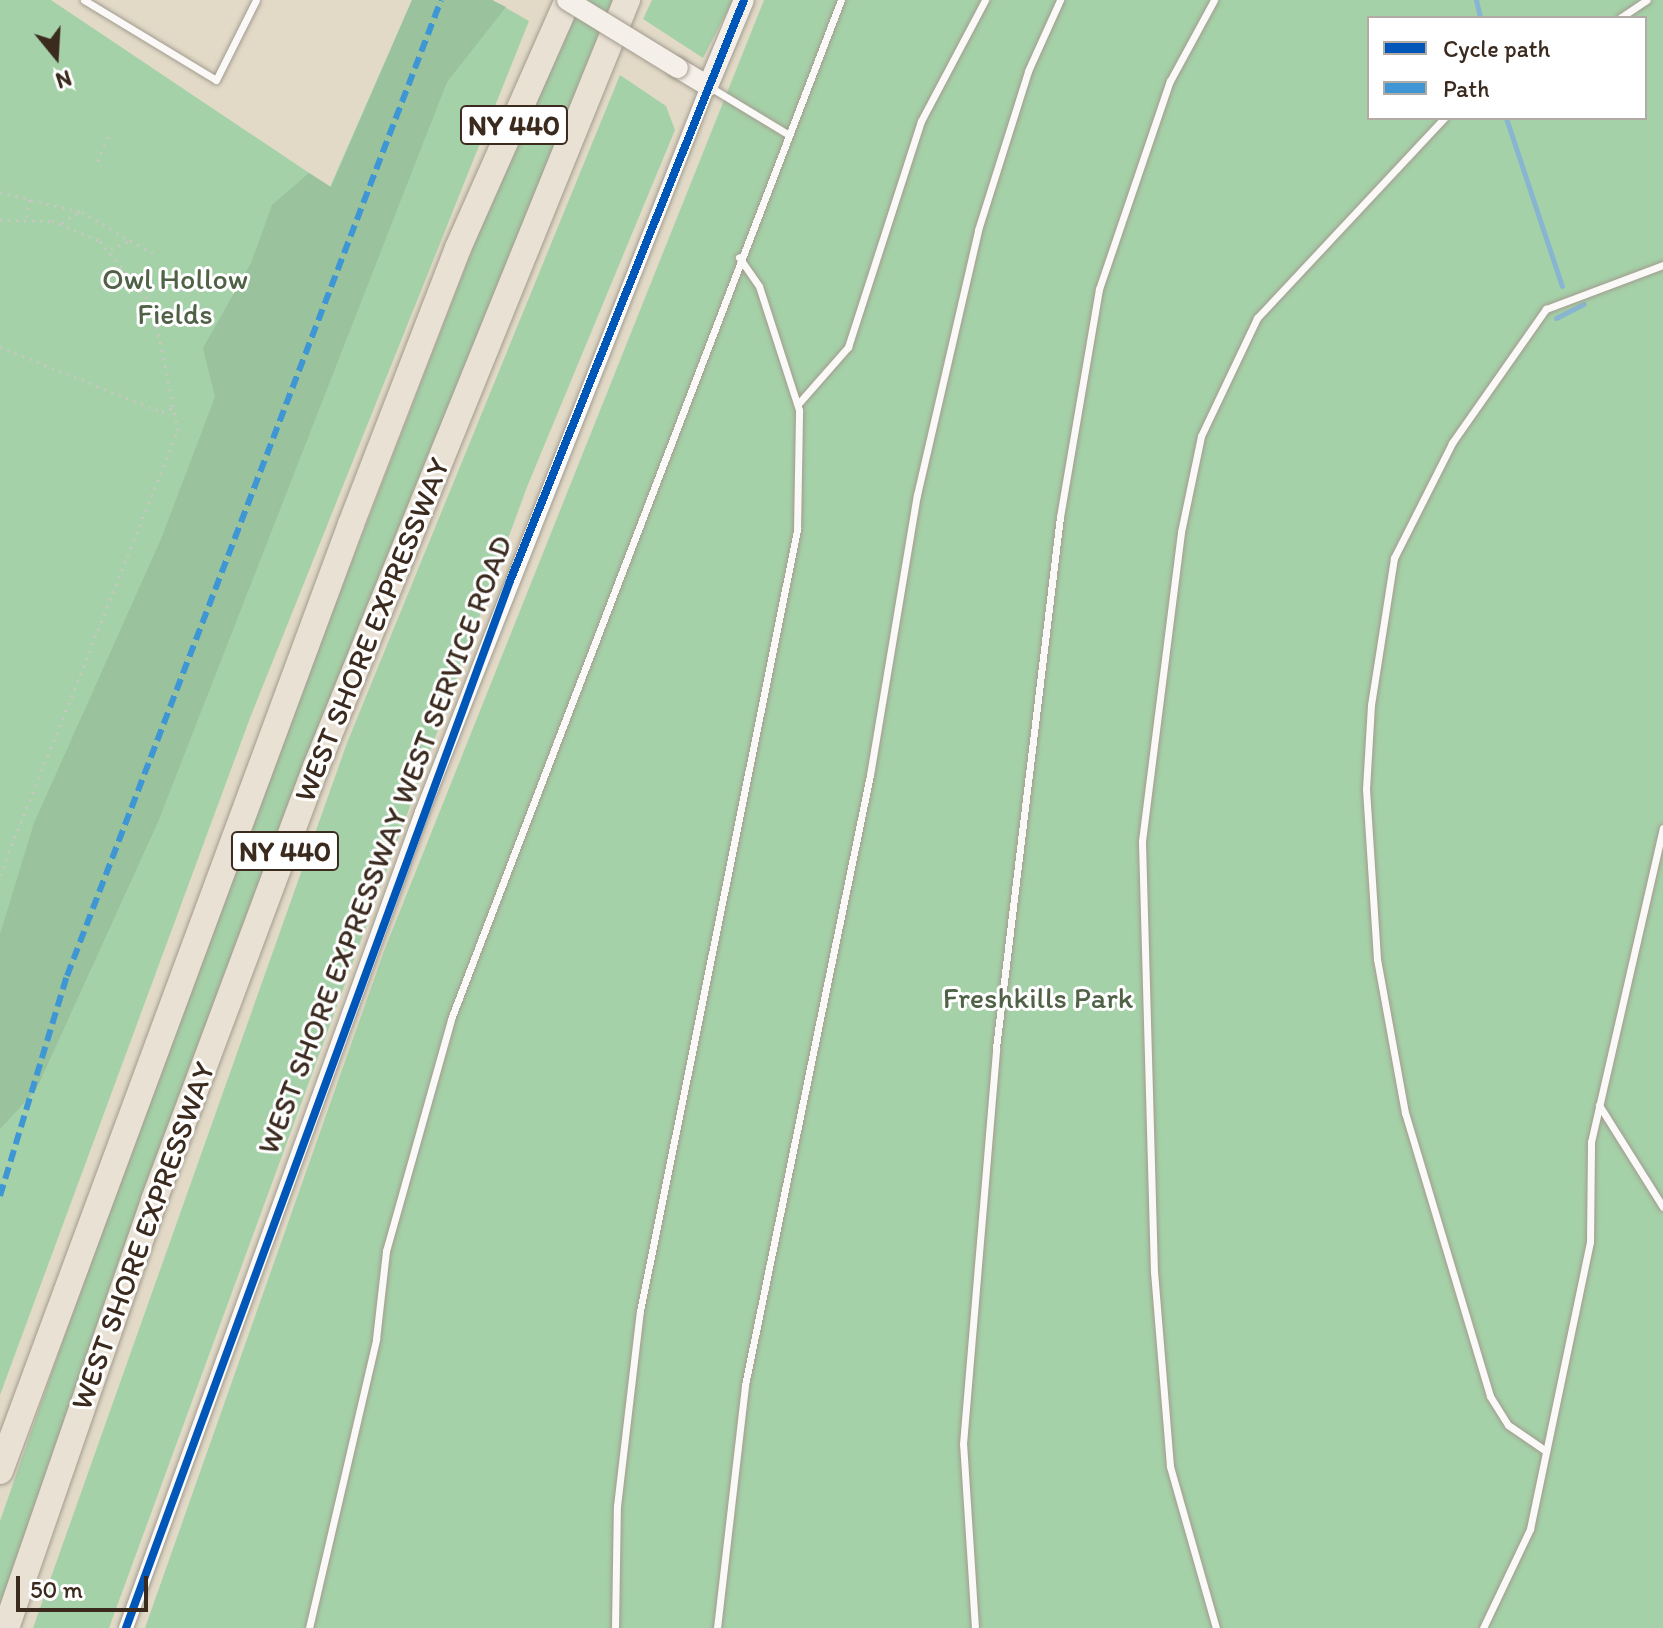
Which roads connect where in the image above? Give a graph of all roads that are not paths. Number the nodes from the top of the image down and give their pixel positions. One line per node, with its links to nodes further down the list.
1 (84, 0): 2 (lane)
2 (256, 0)
3 (551, 0): 16 (highway)
4 (567, 0): 13 (street, bridge); 16 (highway, WEST SHORE EXPRESSWAY / NY 440)
5 (630, 0): 25 (highway, WEST SHORE EXPRESSWAY / NY 440)
6 (744, 0): 13 (street)
7 (841, 0): 15 (lane)
8 (985, 0): 19 (lane)
9 (1060, 0): 29 (lane)
10 (1214, 0): 30 (lane)
11 (1647, 0): 12 (lane)
12 (1623, 16)
13 (708, 86): 15 (lane); 26 (street, WEST SHORE EXPRESSWAY WEST SERVICE ROAD)
14 (1442, 120): 31 (lane)
15 (786, 133): 17 (lane)
16 (458, 248): 24 (highway, WEST SHORE EXPRESSWAY / NY 440)
17 (739, 257): 19 (lane); 27 (lane)
18 (1663, 265): 23 (lane)
19 (798, 404): 28 (lane)
20 (1663, 828): 21 (lane)
21 (1599, 1105): 22 (lane); 23 (lane)
22 (1663, 1207)
23 (1546, 1451): 32 (lane)
24 (0, 1471)
25 (6, 1628)
26 (126, 1628)
27 (309, 1628)
28 (615, 1628)
29 (717, 1628)
30 (975, 1628)
31 (1216, 1628)
32 (1483, 1628)

